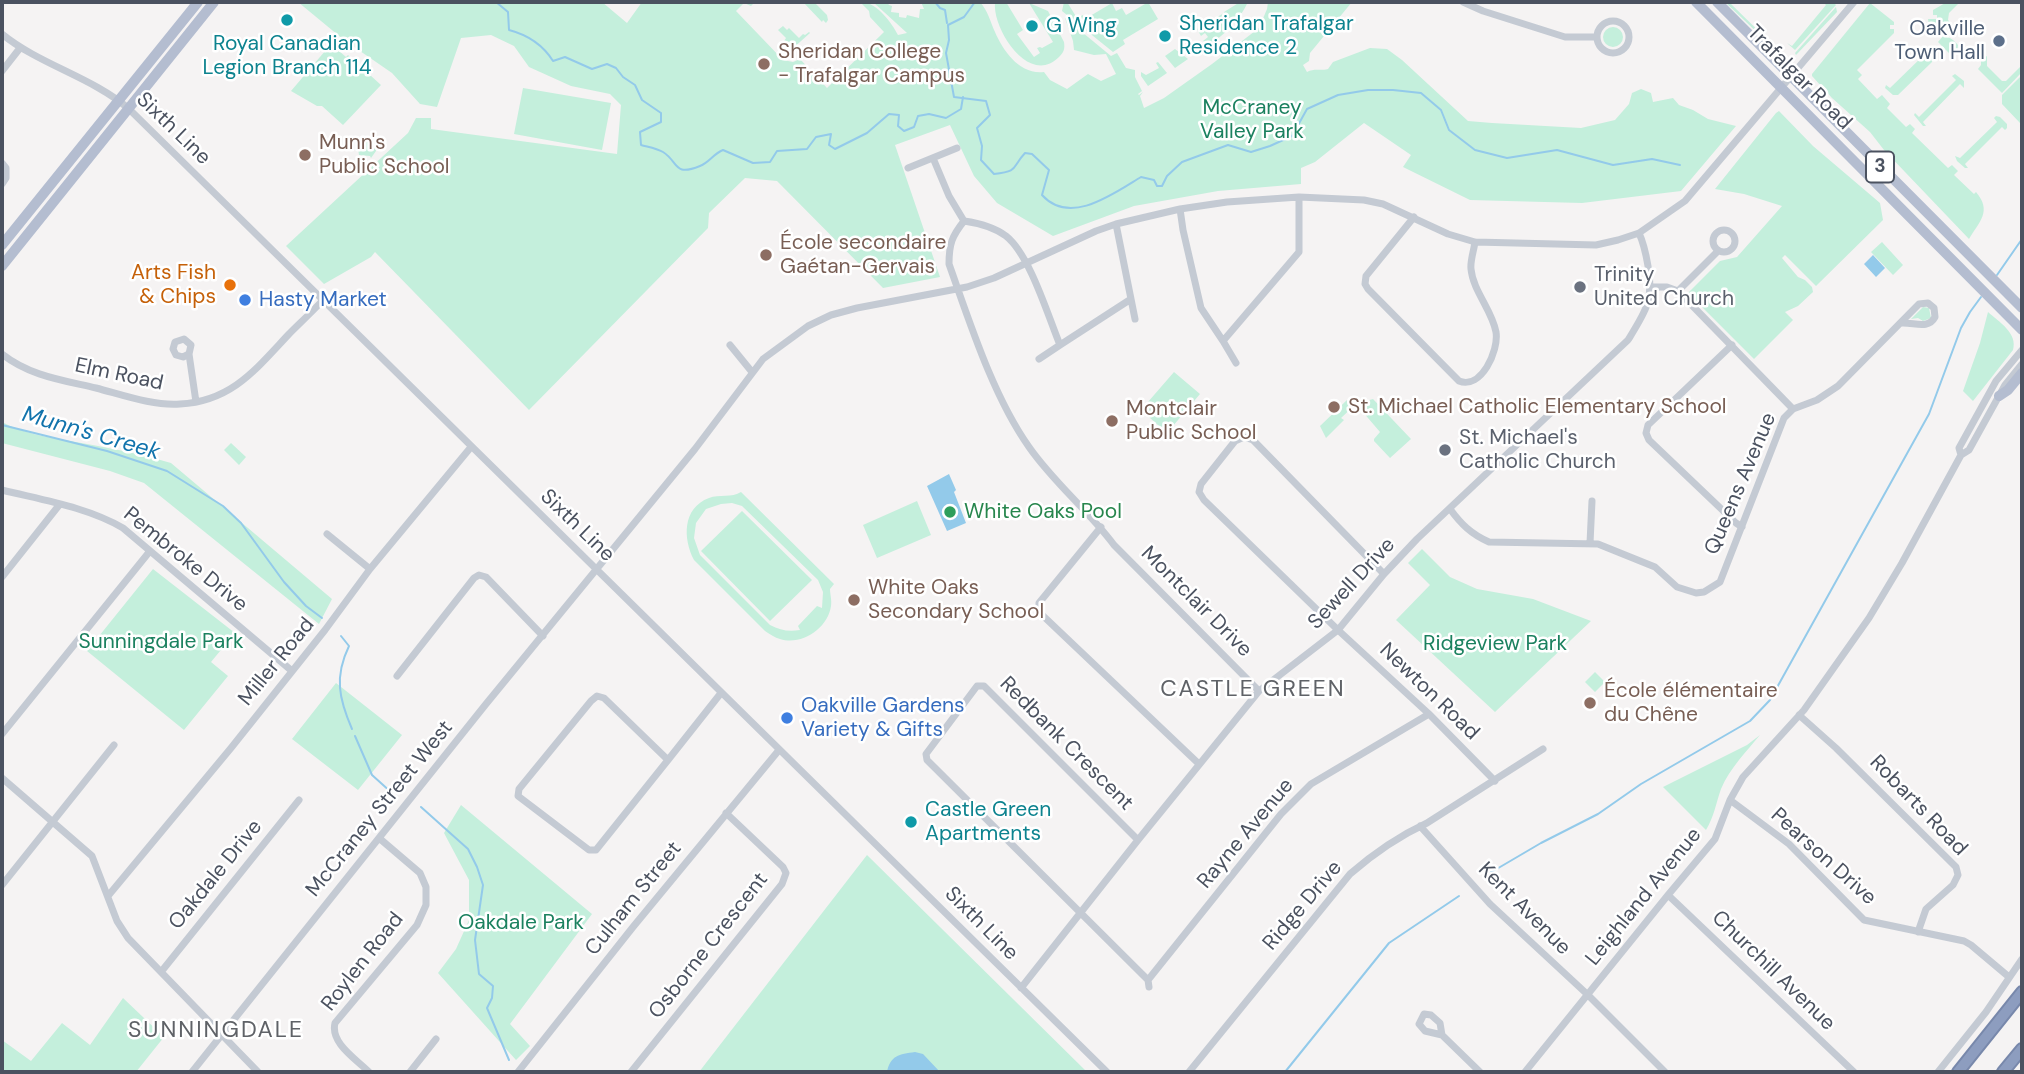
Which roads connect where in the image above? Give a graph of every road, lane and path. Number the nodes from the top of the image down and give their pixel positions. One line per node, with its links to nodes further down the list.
1 (198, 2): 13 (main road)
2 (214, 2): 14 (main road)
3 (1463, 2): 8 (street)
4 (1696, 2): 12 (main road, Trafalgar Road / 3)
5 (1717, 2): 11 (main road, Trafalgar Road / 3)
6 (1854, 2): 11 (street, McCraney Street West)
7 (2, 34): 9 (street, Sixth Line)
8 (1597, 37): 8 (street)
9 (19, 48): 10 (street); 13 (street, Sixth Line)
10 (2, 71)
11 (1791, 76): 12 (street, McCraney Street West); 36 (main road, Trafalgar Road / 3)
12 (1782, 87): 25 (street, McCraney Street West); 39 (main road, Trafalgar Road / 3)
13 (119, 101): 14 (street, Sixth Line); 27 (main road)
14 (129, 110): 30 (main road); 35 (street, Sixth Line)
15 (957, 148): 16 (street)
16 (933, 158): 18 (street); 23 (street)
17 (2, 163): 19 (street)
18 (908, 168)
19 (2, 184)
20 (1299, 197): 21 (street, McCraney Street West); 22 (street, McCraney Street West); 40 (street)
21 (1180, 209): 24 (street, McCraney Street West); 40 (street)
22 (1414, 217): 26 (street, McCraney Street West); 26 (street)
23 (964, 221): 29 (street); 32 (street, Montclair Drive)
24 (1116, 224): 29 (street, McCraney Street West); 34 (street)
25 (1639, 233): 26 (street, McCraney Street West); 31 (street, Sewell Drive)
26 (1475, 242)
27 (2, 245)
28 (1718, 251): 33 (street)
29 (1025, 263): 32 (street, McCraney Street West); 42 (street)
30 (2, 265)
31 (1651, 287): 33 (street); 60 (street, Sewell Drive)
32 (958, 289): 50 (street, McCraney Street West); 61 (street, Montclair Drive)
33 (1678, 291): 43 (street)
34 (1131, 299): 37 (street); 42 (street)
35 (323, 300): 53 (street, Elm Road); 55 (street, Sixth Line)
36 (2022, 308)
37 (1135, 319)
38 (1901, 323): 38 (street, Queens Avenue); 54 (street, Queens Avenue)
39 (2022, 330)
40 (1223, 341): 48 (street)
41 (730, 345): 50 (street)
42 (1060, 345): 47 (street)
43 (1732, 345): 54 (street); 62 (street)
44 (2022, 350): 56 (street, Leighland Avenue)
45 (2, 354): 53 (street, Elm Road)
46 (188, 354): 53 (street)
47 (1039, 359)
48 (1236, 363)
49 (2022, 365): 52 (street, Leighland Avenue)
50 (752, 372): 67 (street, McCraney Street West)
51 (2022, 373): 52 (main road)
52 (1999, 396): 56 (street, Leighland Avenue)
53 (196, 402)
54 (1793, 409): 62 (street, Queens Avenue)
55 (471, 447): 66 (street, Miller Road); 67 (street, Sixth Line)
56 (1961, 455): 77 (street, Leighland Avenue)
57 (2, 490): 59 (street, Pembroke Drive)
58 (1591, 501): 64 (street)
59 (60, 504): 65 (street, Pembroke Drive); 69 (street)
60 (1450, 509): 64 (street, Queens Avenue); 68 (street, Sewell Drive)
61 (1101, 527): 74 (street, Montclair Drive); 83 (street)
62 (1742, 527): 64 (street, Queens Avenue)
63 (327, 534): 66 (street)
64 (1590, 543)
65 (150, 551): 72 (street, Pembroke Drive); 78 (street)
66 (370, 569): 72 (street, Miller Road)
67 (598, 569): 71 (street, McCraney Street West); 75 (street, Sixth Line)
68 (1384, 574): 70 (street, Sewell Drive); 70 (street, Newton Road)
69 (2, 577)
70 (1338, 630): 74 (street, Sewell Drive); 76 (street, Newton Road)
71 (543, 636): 73 (street); 91 (street, McCraney Street West)
72 (292, 671): 95 (street, Miller Road)
73 (397, 676)
74 (1259, 691): 83 (street, Sewell Drive)
75 (721, 693): 81 (street, Sixth Line); 82 (street)
76 (1429, 714): 85 (street, Newton Road); 96 (street, Rayne Avenue)
77 (1800, 715): 87 (street, Leighland Avenue); 97 (street, Robarts Road)
78 (2, 734)
79 (114, 745): 89 (street)
80 (1543, 749): 85 (street, Ridge Drive)
81 (779, 750): 88 (street, Culham Street); 102 (street, Sixth Line)
82 (668, 760): 82 (street)
83 (1199, 764): 92 (street, Sewell Drive)
84 (2, 778): 89 (street)
85 (1495, 781): 90 (street, Ridge Drive)
86 (299, 800): 99 (street, Oakdale Drive)
87 (1730, 800): 94 (street, Leighland Avenue); 97 (street, Pearson Drive)
88 (726, 813): 114 (street, Culham Street); 115 (street, Osborne Crescent)
89 (53, 821): 93 (street); 95 (street)
90 (1420, 826): 104 (street, Kent Avenue); 117 (street, Ridge Drive)
91 (379, 838): 106 (street, McCraney Street West); 112 (street, Roylen Road)
92 (1138, 839): 96 (street, Sewell Drive); 96 (street, Redbank Crescent)
93 (2, 884)
94 (1668, 895): 104 (street, Leighland Avenue); 121 (street, Churchill Avenue)
95 (108, 896): 99 (street)
96 (1080, 912): 102 (street, Sewell Drive)
97 (1918, 932): 100 (street, Pearson Drive)
98 (2022, 959): 100 (street)
99 (161, 972): 106 (street)
100 (2009, 977): 122 (street)
101 (2022, 985): 105 (highway)
102 (1021, 988): 116 (street, Sixth Line)
103 (2022, 992): 105 (highway)
104 (1588, 995): 119 (street, Leighland Avenue); 120 (street, Kent Avenue)
105 (2011, 1007): 123 (highway)
106 (222, 1035): 110 (street, McCraney Street West); 111 (street)
107 (1442, 1035): 118 (street)
108 (436, 1039): 113 (street)
109 (2022, 1049): 124 (highway)
110 (192, 1072)
111 (258, 1072)
112 (369, 1072)
113 (410, 1072)
114 (518, 1072)
115 (631, 1072)
116 (1107, 1072)
117 (1189, 1072)
118 (1480, 1072)
119 (1525, 1072)
120 (1665, 1072)
121 (1854, 1072)
122 (1938, 1072)
123 (1958, 1072)
124 (2003, 1072)

